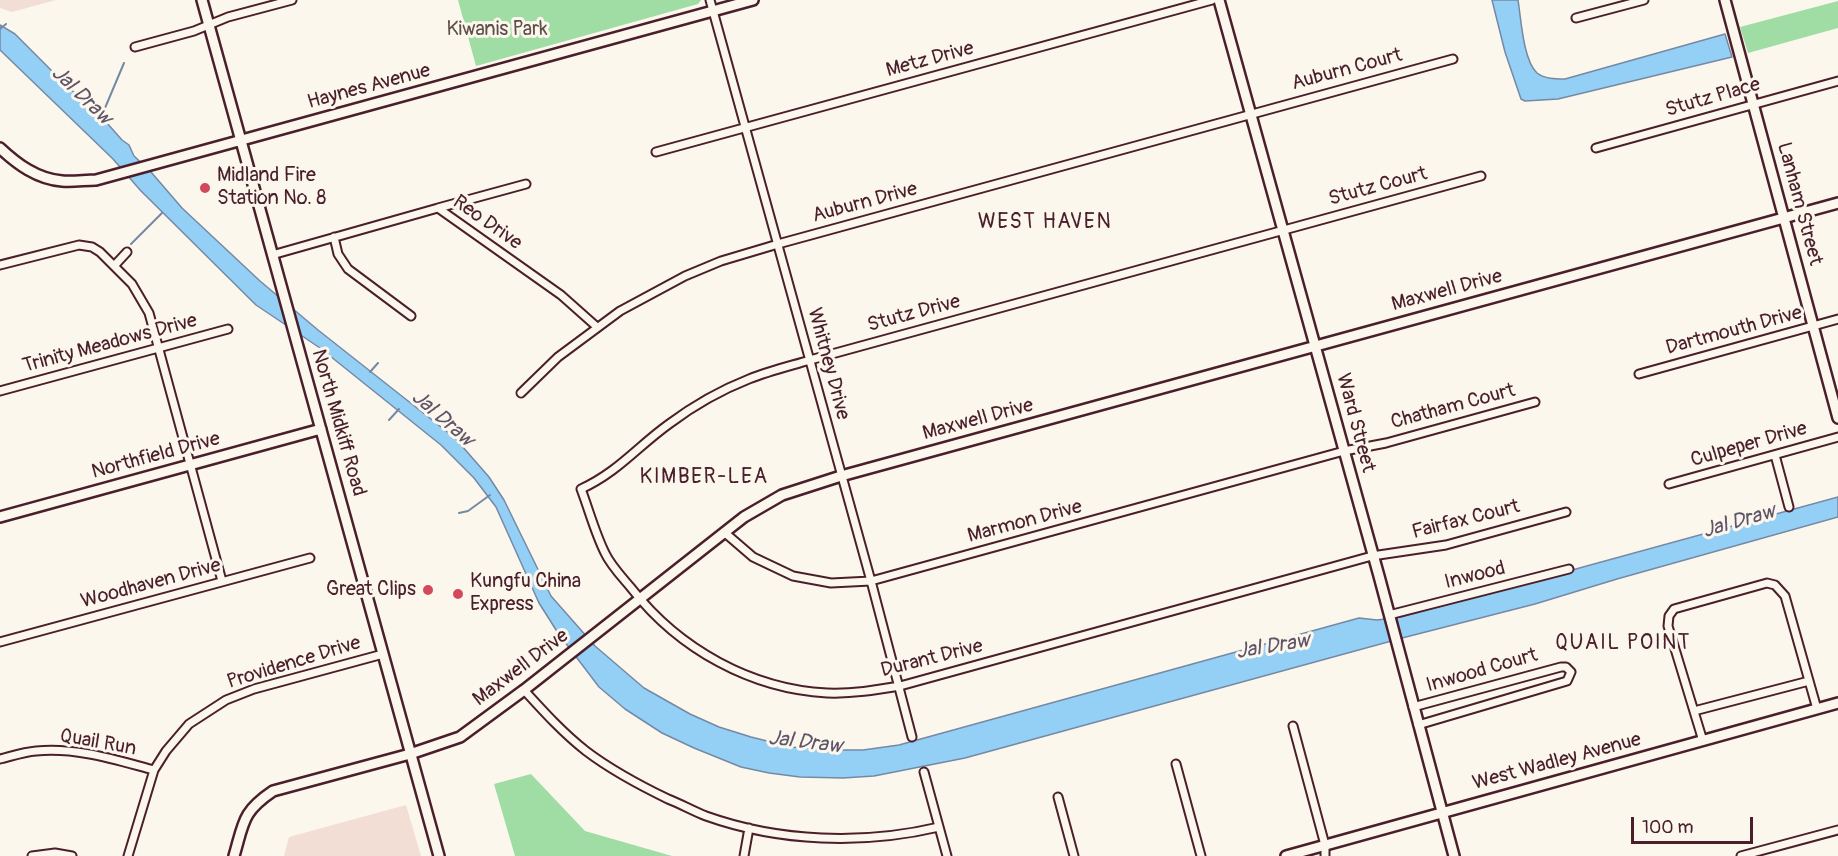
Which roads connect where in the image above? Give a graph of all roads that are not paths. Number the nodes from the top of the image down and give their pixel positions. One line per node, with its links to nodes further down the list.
1 (202, 0): 11 (street, North Midkiff Road)
2 (292, 0): 11 (street)
3 (710, 0): 9 (street, Whitney Drive)
4 (753, 0): 9 (street, Haynes Avenue)
5 (1212, 0): 17 (street, Metz Drive)
6 (1219, 0): 16 (street, Ward Street)
7 (1644, 0): 10 (street)
8 (1725, 0): 15 (street, Lanham Street)
9 (712, 11): 17 (street, Whitney Drive); 18 (street, Haynes Avenue)
10 (1576, 18)
11 (209, 25): 12 (street); 18 (street, North Midkiff Road)
12 (135, 47)
13 (1453, 59): 16 (street, Auburn Court)
14 (1838, 81): 15 (street, Stutz Place)
15 (1753, 104): 20 (street, Stutz Place); 26 (street, Lanham Street)
16 (1251, 114): 27 (street, Ward Street); 29 (street, Auburn Drive)
17 (745, 127): 21 (street, Metz Drive); 29 (street, Whitney Drive)
18 (241, 140): 19 (street, Haynes Avenue); 31 (street, North Midkiff Road)
19 (0, 148)
20 (1596, 148)
21 (656, 152)
22 (1481, 176): 27 (street, Stutz Court)
23 (526, 184): 25 (street)
24 (1838, 203): 26 (street, Maxwell Drive)
25 (438, 208): 28 (street, Reo Drive); 37 (street, Reo Drive)
26 (1784, 218): 36 (street, Lanham Street); 39 (street, Maxwell Drive)
27 (1283, 231): 39 (street, Ward Street); 41 (street, Stutz Drive)
28 (334, 237): 31 (street, Reo Drive); 34 (street)
29 (778, 244): 37 (street, Auburn Drive); 41 (street, Whitney Drive)
30 (127, 252): 33 (street)
31 (272, 255): 47 (street, North Midkiff Road)
32 (0, 266): 33 (street)
33 (114, 266): 40 (street)
34 (411, 316)
35 (1838, 319): 36 (street, Dartmouth Drive)
36 (1814, 326): 42 (street, Dartmouth Drive); 46 (street, Lanham Street)
37 (597, 327): 44 (street, Auburn Drive)
38 (228, 329): 40 (street, Trinity Meadows Drive)
39 (1315, 346): 49 (street, Ward Street); 52 (street, Maxwell Drive)
40 (159, 348): 43 (street, Trinity Meadows Drive); 51 (street)
41 (810, 360): 52 (street, Whitney Drive); 54 (street, Stutz Drive)
42 (1639, 374)
43 (0, 391)
44 (521, 393)
45 (1535, 402): 49 (street, Chatham Court)
46 (1838, 418)
47 (321, 429): 51 (street, Northfield Drive); 67 (street, North Midkiff Road)
48 (1838, 437): 50 (street, Culpeper Drive)
49 (1344, 451): 59 (street, Ward Street); 62 (street, Marmon Drive)
50 (1776, 455): 53 (street, Culpeper Drive); 55 (street)
51 (191, 465): 57 (street, Northfield Drive); 63 (street)
52 (841, 476): 58 (street, Maxwell Drive); 62 (street, Whitney Drive)
53 (1669, 484)
54 (581, 489): 64 (street, Durant Drive)
55 (1789, 507)
56 (1566, 512): 59 (street, Fairfax Court)
57 (0, 517)
58 (724, 532): 62 (street, Marmon Drive); 64 (street, Maxwell Drive)
59 (1372, 556): 65 (street, Ward Street); 69 (street, Durant Drive)
60 (310, 558): 63 (street, Woodhaven Drive)
61 (1569, 569): 65 (street, Inwood)
62 (871, 581): 69 (street, Whitney Drive)
63 (222, 582): 66 (street, Woodhaven Drive)
64 (640, 600): 69 (street, Durant Drive); 70 (street, Maxwell Drive)
65 (1389, 615): 72 (street, Ward Street)
66 (0, 642)
67 (383, 654): 79 (street, North Midkiff Road); 82 (street, Providence Drive)
68 (1809, 681): 73 (street); 74 (street); 74 (street)
69 (900, 686): 77 (street, Whitney Drive)
70 (524, 690): 79 (street, Maxwell Drive); 87 (street)
71 (1838, 703): 73 (street, West Wadley Avenue)
72 (1413, 707): 75 (street, Ward Street); 75 (street, Inwood Court)
73 (1817, 709): 78 (street, West Wadley Avenue)
74 (1694, 711): 78 (street)
75 (1418, 725): 85 (street, Ward Street)
76 (1293, 726): 89 (street)
77 (912, 737)
78 (1703, 741): 85 (street, West Wadley Avenue)
79 (410, 754): 93 (street, Maxwell Drive); 94 (street, North Midkiff Road)
80 (0, 759): 82 (street, Quail Run)
81 (1176, 764): 98 (street)
82 (154, 770): 92 (street, Providence Drive)
83 (924, 772): 86 (street)
84 (1058, 797): 97 (street)
85 (1442, 812): 89 (street, West Wadley Avenue); 101 (street, Ward Street)
86 (939, 826): 87 (street); 96 (street)
87 (749, 828): 95 (street)
88 (1838, 830): 102 (street)
89 (1325, 845): 99 (street, West Wadley Avenue); 100 (street)
90 (32, 856): 91 (street)
91 (72, 856)
92 (128, 856)
93 (234, 856)
94 (439, 856)
95 (744, 856)
96 (947, 856)
97 (1074, 856)
98 (1201, 856)
99 (1286, 856)
100 (1325, 856)
101 (1454, 856)
102 (1742, 856)

